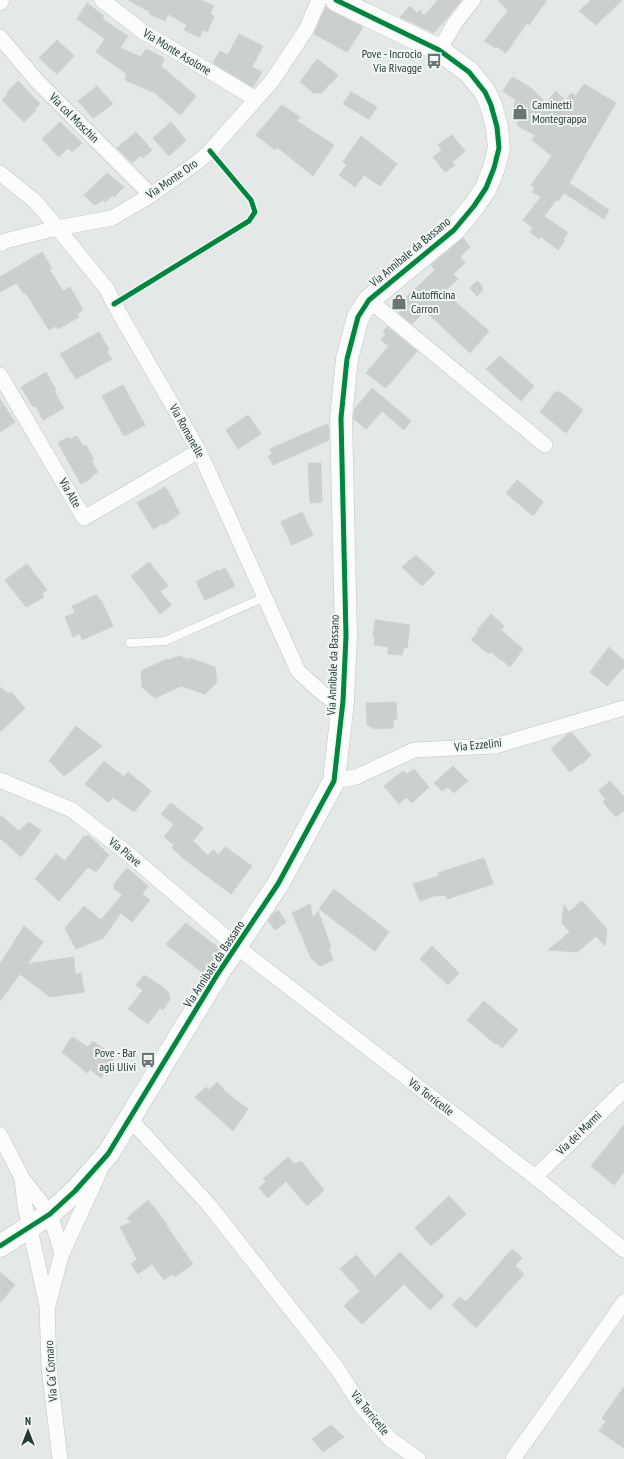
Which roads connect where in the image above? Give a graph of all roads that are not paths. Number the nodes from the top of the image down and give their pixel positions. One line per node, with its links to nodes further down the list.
1 (2, 0): 6 (street)
2 (102, 0): 9 (street, Via Monte Asolone)
3 (319, 0): 9 (street, Via Monte Oro)
4 (336, 0): 8 (street, Via Annibale da Bassano)
5 (473, 0): 8 (street)
6 (0, 3)
7 (0, 36): 11 (street, Via col Moschin)
8 (440, 50): 14 (street, Via Annibale da Bassano)
9 (256, 99): 11 (street, Via Monte Oro)
10 (0, 173): 12 (street, Via Romanelle)
11 (151, 195): 12 (street, Via Monte Oro)
12 (57, 228): 13 (street, Via Monte Oro); 17 (street, Via Romanelle)
13 (0, 244)
14 (369, 300): 16 (street); 20 (street, Via Annibale da Bassano)
15 (0, 375): 17 (street, Via Alte)
16 (545, 445)
17 (199, 451): 18 (street, Via Romanelle)
18 (265, 598): 19 (lane); 20 (street, Via Romanelle)
19 (130, 643)
20 (343, 701): 23 (street, Via Annibale da Bassano)
21 (624, 708): 23 (street, Via Ezzelini)
22 (0, 780): 24 (street, Via Piave)
23 (334, 781): 24 (street, Via Annibale da Bassano)
24 (236, 946): 26 (street, Via Annibale da Bassano); 29 (street, Via Torricelle)
25 (624, 1090): 29 (street, Via dei Marmi)
26 (130, 1118): 28 (street, Via Annibale da Bassano); 39 (street, Via Torricelle)
27 (0, 1135): 30 (street)
28 (108, 1154): 31 (street, Via Annibale da Bassano); 35 (street, Via Ca' Cornaro)
29 (535, 1177): 34 (street, Via Torricelle)
30 (22, 1178): 31 (street); 32 (street, Via Ca' Cornaro)
31 (50, 1214): 32 (street, Via Annibale da Bassano); 35 (street)
32 (30, 1227): 33 (street, Via Annibale da Bassano); 37 (street, Via Ca' Cornaro)
33 (0, 1246)
34 (624, 1250)
35 (62, 1253): 37 (street, Via Ca' Cornaro)
36 (624, 1302): 40 (street)
37 (47, 1306): 38 (street, Via Ca' Cornaro)
38 (60, 1459)
39 (418, 1459)
40 (513, 1459)

